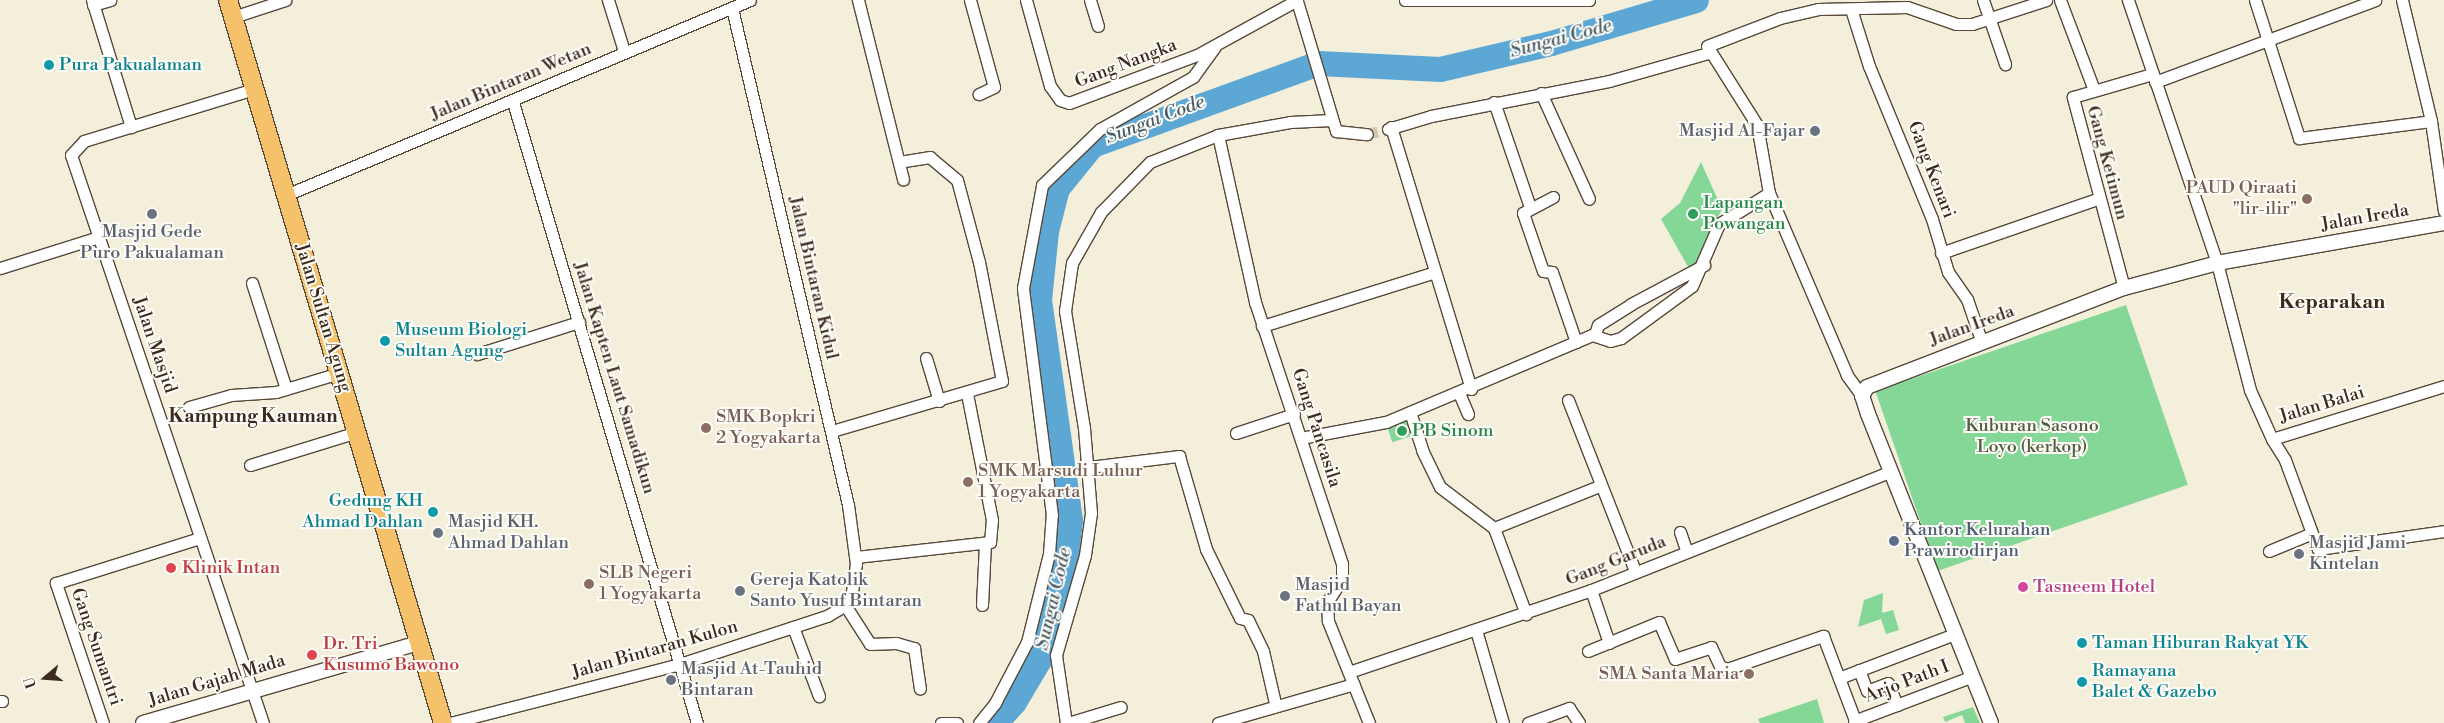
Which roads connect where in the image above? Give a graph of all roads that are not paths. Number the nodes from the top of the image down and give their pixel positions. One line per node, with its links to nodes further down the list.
1 (110, 0): 21 (street)
2 (285, 0): 23 (street)
3 (608, 0): 30 (street)
4 (750, 0): 24 (street, Jalan Bintaran Wetan)
5 (858, 0): 45 (street)
6 (970, 0): 37 (street)
7 (1026, 0): 29 (street, Gang Nangka)
8 (1090, 0): 27 (street)
9 (1297, 0): 29 (street, Gang Nangka); 40 (street, Gang Nangka)
10 (1405, 0): 19 (street)
11 (1582, 0): 20 (street)
12 (1983, 0): 26 (street)
13 (2046, 0): 26 (street)
14 (2060, 0): 35 (street)
15 (2128, 0): 33 (street, Jalan Balai)
16 (2255, 0): 28 (street)
17 (2375, 0): 28 (street, Gang Ketimun)
18 (2402, 0): 41 (street)
19 (1438, 1): 20 (street)
20 (1504, 2)
21 (92, 3): 42 (street)
22 (1896, 3): 25 (street); 26 (street)
23 (230, 8): 34 (main road, Jalan Sultan Agung)
24 (732, 8): 30 (street, Jalan Bintaran Wetan); 83 (street, Jalan Bintaran Kidul)
25 (1851, 9): 31 (street); 56 (street, Gang Kenari)
26 (1990, 19): 32 (street)
27 (1098, 26)
28 (2268, 41): 33 (street, Gang Ketimun); 41 (street)
29 (1215, 47): 133 (street)
30 (624, 51): 38 (street, Jalan Bintaran Wetan)
31 (1708, 53): 36 (street); 47 (street)
32 (2005, 64)
33 (2153, 78): 35 (street, Gang Ketimun); 57 (street, Jalan Balai)
34 (254, 89): 42 (street); 48 (main road, Jalan Sultan Agung)
35 (2094, 90): 51 (street, Gang Ketimun)
36 (1541, 93): 39 (street); 50 (street)
37 (979, 94)
38 (513, 102): 48 (street, Jalan Bintaran Wetan); 63 (street, Jalan Kapten Laut Samadikun)
39 (1494, 102): 52 (street); 60 (street)
40 (1331, 116): 43 (street); 44 (street)
41 (2431, 121): 53 (street)
42 (131, 127): 55 (street, Jalan Masjid)
43 (1367, 134)
44 (1218, 136): 64 (street, Gang Pancasila); 89 (street)
45 (899, 162): 46 (street); 75 (street)
46 (903, 180)
47 (1769, 192): 58 (street); 76 (street)
48 (286, 194): 70 (main road, Jalan Sultan Agung)
49 (1553, 197): 52 (street)
50 (1589, 199)
51 (2097, 199): 56 (street); 62 (street, Gang Ketimun)
52 (1530, 207): 66 (street)
53 (2444, 211)
54 (2444, 223): 57 (street, Jalan Ireda)
55 (99, 237): 59 (street); 96 (street, Jalan Masjid)
56 (1941, 253): 67 (street, Gang Kenari)
57 (2217, 263): 62 (street, Jalan Ireda); 87 (street, Jalan Balai)
58 (1704, 265): 65 (street); 65 (street)
59 (0, 268)
60 (1435, 272): 64 (street); 73 (street)
61 (252, 282): 72 (street)
62 (2124, 288): 67 (street, Jalan Ireda)
63 (579, 322): 68 (street); 112 (street, Jalan Kapten Laut Samadikun)
64 (1262, 326): 81 (street, Gang Pancasila)
65 (1595, 334): 66 (street)
66 (1576, 342): 73 (street)
67 (1982, 342): 76 (street, Jalan Ireda)
68 (477, 354)
69 (926, 358): 78 (street)
70 (339, 373): 72 (street); 84 (main road, Jalan Sultan Agung)
71 (2444, 386): 87 (street, Jalan Balai)
72 (286, 389): 79 (street)
73 (1471, 389): 74 (street)
74 (1459, 393): 80 (street); 82 (street)
75 (968, 394): 78 (street); 97 (street)
76 (1862, 396): 90 (street)
77 (1568, 400): 91 (street)
78 (939, 401): 83 (street)
79 (189, 407)
80 (1410, 412): 86 (street); 92 (street)
81 (1294, 414): 85 (street); 86 (street, Gang Pancasila)
82 (1468, 414)
83 (832, 431): 100 (street, Jalan Bintaran Kidul)
84 (357, 432): 88 (street); 109 (main road, Jalan Sultan Agung)
85 (1236, 433)
86 (1301, 438): 114 (street, Gang Pancasila)
87 (2272, 439): 95 (street)
88 (250, 465)
89 (1089, 468): 121 (street); 134 (street)
90 (1891, 471): 99 (street, Gang Garuda); 108 (street)
91 (1599, 486): 92 (street); 101 (street)
92 (1494, 528): 105 (street)
93 (2444, 531): 95 (street)
94 (1680, 532): 99 (street)
95 (2310, 534): 98 (street)
96 (200, 538): 118 (street, Jalan Masjid); 125 (street, Gang Sumantri)
97 (985, 544): 100 (street); 104 (street)
98 (2268, 551)
99 (1687, 552): 101 (street, Gang Garuda)
100 (856, 556): 103 (street)
101 (1635, 571): 102 (street, Gang Garuda)
102 (1591, 590): 105 (street, Gang Garuda); 110 (street)
103 (845, 605): 106 (street, Jalan Bintaran Kulon); 119 (street)
104 (982, 605)
105 (1526, 614): 107 (street, Gang Garuda)
106 (793, 627): 112 (street, Jalan Bintaran Kulon); 120 (street)
107 (1476, 630): 114 (street, Gang Garuda); 137 (street)
108 (1955, 634): 113 (street); 115 (street)
109 (418, 643): 118 (street, Jalan Gajah Mada); 128 (main road, Jalan Sultan Agung)
110 (1609, 643): 111 (street); 116 (street)
111 (1588, 651)
112 (680, 664): 129 (street, Jalan Bintaran Kulon); 130 (street, Jalan Kapten Laut Samadikun)
113 (1859, 670): 116 (street); 122 (street)
114 (1349, 672): 117 (street, Gang Pancasila)
115 (1973, 676): 122 (street, Arjo Path I); 140 (street)
116 (1839, 678): 124 (street)
117 (1354, 684): 121 (street); 136 (street, Gang Pancasila)
118 (252, 689): 126 (street, Jalan Gajah Mada); 127 (street, Jalan Masjid)
119 (920, 689)
120 (819, 696)
121 (1275, 703): 135 (street)
122 (1897, 705): 124 (street, Arjo Path I)
123 (1121, 707): 134 (street)
124 (1855, 722)
125 (103, 723)
126 (143, 723)
127 (264, 723)
128 (443, 723)
129 (450, 723)
130 (697, 723)
131 (941, 723): 132 (street)
132 (957, 723)
133 (978, 723)
134 (1067, 723)
135 (1218, 723)
136 (1369, 723)
137 (1503, 723)
138 (1528, 723): 139 (street)
139 (1579, 723)
140 (1991, 723)

